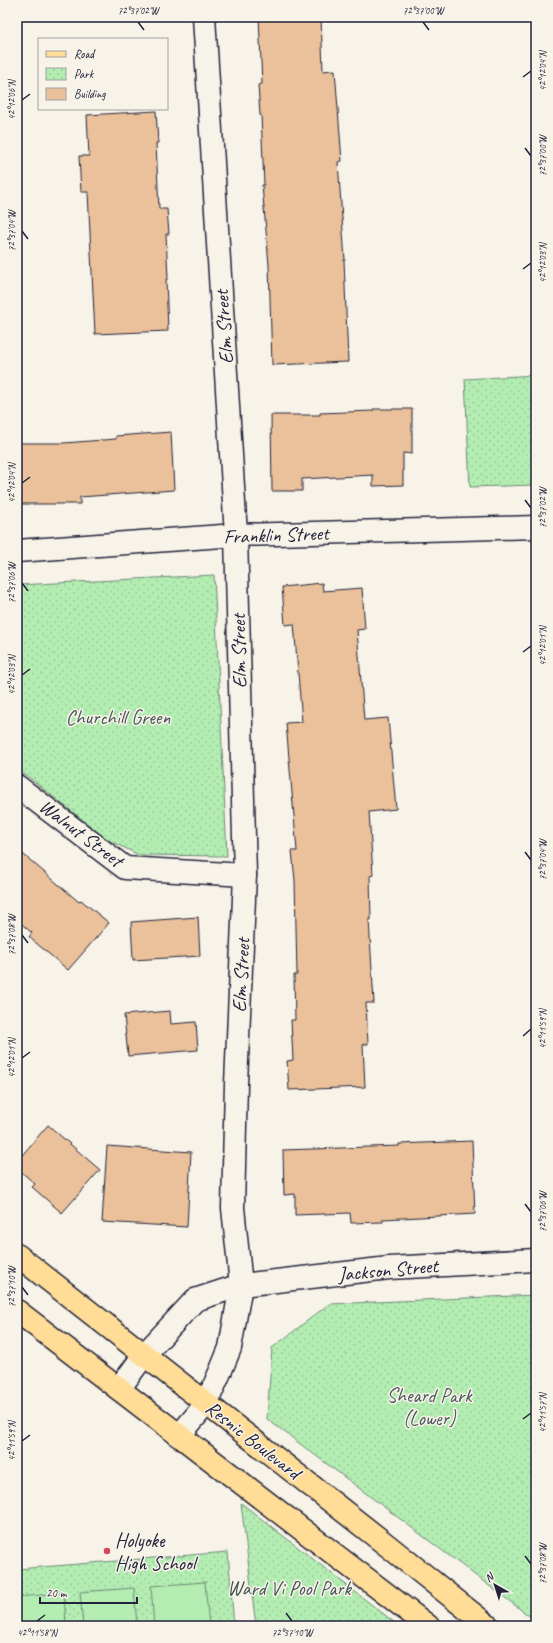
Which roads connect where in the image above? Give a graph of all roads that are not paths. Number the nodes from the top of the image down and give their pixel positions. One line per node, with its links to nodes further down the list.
1 (204, 17): 3 (street, Elm Street)
2 (536, 527): 3 (street, Franklin Street)
3 (236, 535): 4 (street, Franklin Street); 6 (street, Elm Street)
4 (17, 552)
5 (17, 786): 6 (street, Walnut Street)
6 (245, 875): 9 (street, Elm Street)
7 (17, 1255): 11 (main road, Resnic Boulevard)
8 (536, 1260): 9 (street, Jackson Street)
9 (241, 1285): 11 (street, Jackson Street); 13 (street)
10 (17, 1311): 12 (main road, Resnic Boulevard)
11 (144, 1355): 12 (street, Jackson Street); 13 (main road, Resnic Boulevard)
12 (119, 1389): 14 (main road, Resnic Boulevard)
13 (206, 1404): 14 (street); 16 (main road, Resnic Boulevard)
14 (179, 1436): 15 (main road, Resnic Boulevard)
15 (428, 1626)
16 (488, 1626)

